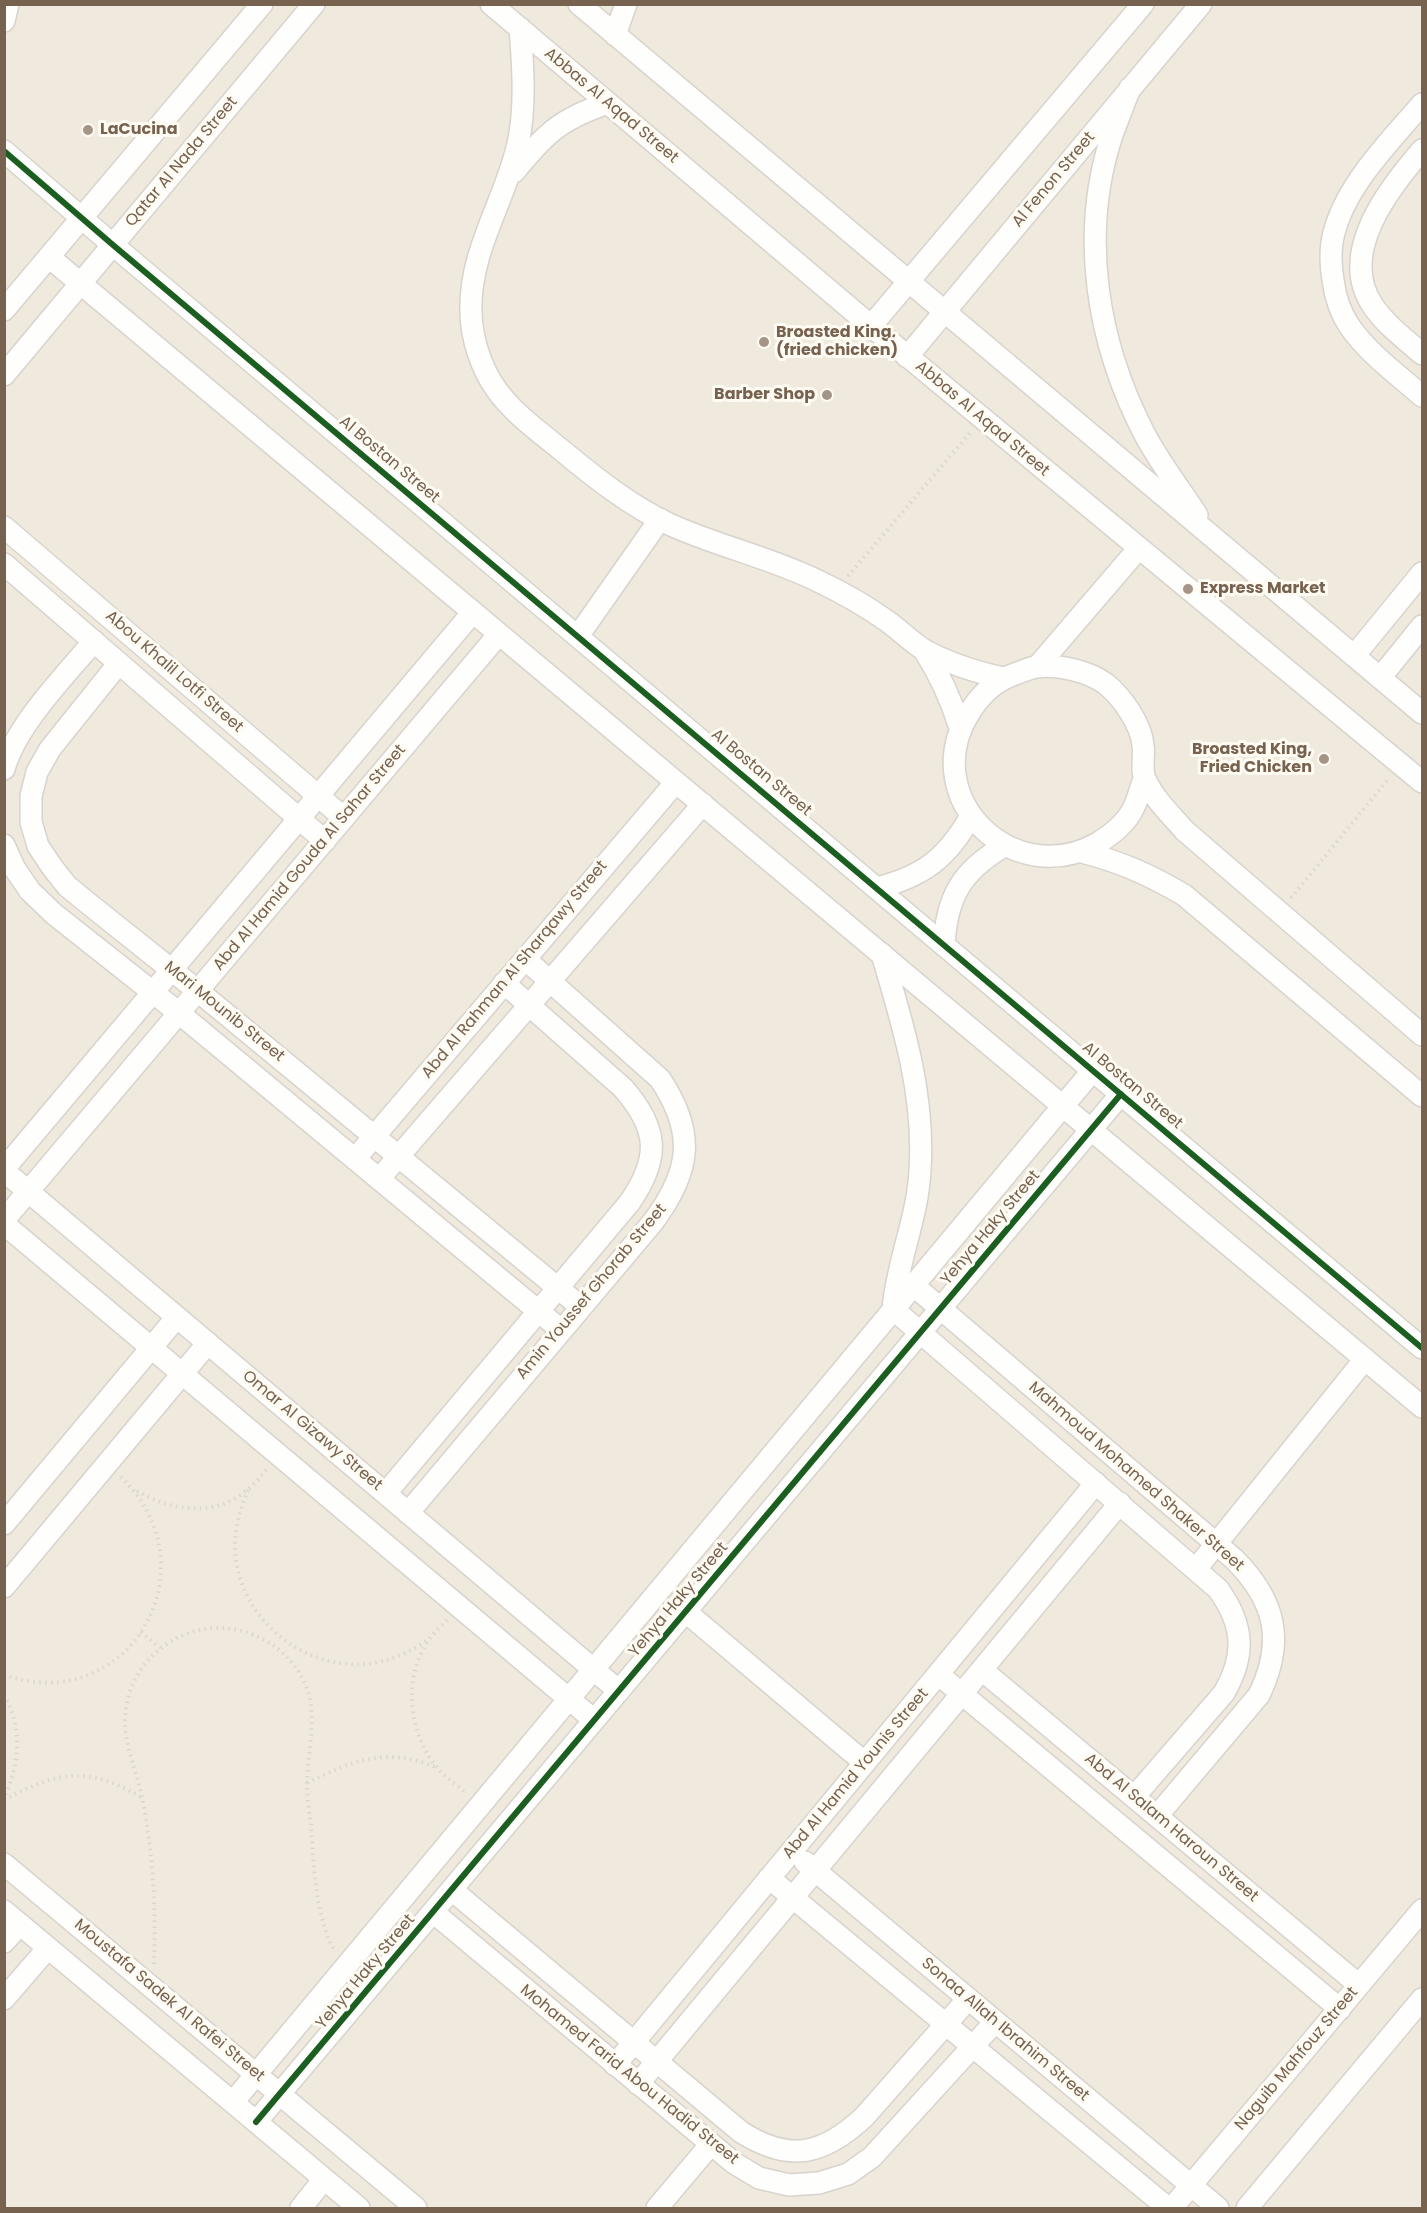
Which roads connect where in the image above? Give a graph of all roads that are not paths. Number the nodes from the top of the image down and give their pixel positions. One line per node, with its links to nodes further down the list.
1 (8, 4): 9 (street)
2 (262, 4): 18 (street)
3 (314, 4): 19 (street, Qatar Al Nada Street)
4 (491, 4): 10 (street, Abbas Al Aqad Street)
5 (579, 4): 11 (street)
6 (626, 4): 11 (street)
7 (1143, 4): 21 (street)
8 (1201, 4): 12 (street, Al Fenon Street)
9 (4, 21)
10 (520, 28): 13 (street, Abbas Al Aqad Street); 17 (street)
11 (615, 35): 21 (street)
12 (1130, 88): 24 (street, Al Fenon Street); 32 (street)
13 (608, 103): 17 (street); 25 (street, Abbas Al Aqad Street)
14 (1421, 109): 29 (street)
15 (1422, 150): 26 (street)
16 (4, 151): 18 (street, Al Bostan Street)
17 (508, 179): 30 (street)
18 (82, 218): 19 (street, Al Bostan Street); 20 (street)
19 (113, 245): 22 (street, Qatar Al Nada Street); 39 (street, Al Bostan Street)
20 (49, 257): 22 (street); 23 (street)
21 (908, 282): 24 (street); 25 (street)
22 (81, 284): 28 (street, Qatar Al Nada Street); 36 (street)
23 (9, 296)
24 (944, 312): 27 (street, Al Fenon Street); 32 (street)
25 (871, 326): 27 (street, Abbas Al Aqad Street)
26 (1422, 354)
27 (907, 357): 33 (street, Abbas Al Aqad Street)
28 (4, 375)
29 (1422, 396)
30 (660, 519): 39 (street); 41 (street)
31 (4, 527): 53 (street, Abou Khalil Lotfi Street)
32 (1209, 533): 42 (street)
33 (1139, 548): 44 (street); 52 (street, Abbas Al Aqad Street)
34 (4, 564): 40 (street, Abou Khalil Lotfi Street)
35 (1422, 573): 42 (street)
36 (473, 612): 38 (street); 53 (street, Abd Al Hamid Gouda Al Sahar Street)
37 (1422, 626): 46 (street)
38 (499, 634): 51 (street); 56 (street, Abd Al Hamid Gouda Al Sahar Street)
39 (578, 636): 62 (street, Al Bostan Street)
40 (94, 641): 43 (street, Abou Khalil Lotfi Street); 49 (street)
41 (924, 650): 45 (street); 48 (street)
42 (1354, 656): 46 (street)
43 (119, 663): 57 (street, Abou Khalil Lotfi Street); 66 (street, Mari Mounib Street)
44 (1037, 667): 45 (street); 50 (street)
45 (1003, 678): 48 (street)
46 (1380, 678): 47 (street)
47 (1422, 713)
48 (960, 728): 55 (street)
49 (4, 769)
50 (1144, 779): 61 (street); 73 (street)
51 (676, 782): 54 (street); 65 (street, Abd Al Rahman Al Sharqawy Street)
52 (1422, 782)
53 (318, 796): 56 (street, Abou Khalil Lotfi Street); 57 (street, Abd Al Hamid Gouda Al Sahar Street)
54 (703, 804): 64 (street); 67 (street, Abd Al Rahman Al Sharqawy Street)
55 (971, 816): 60 (street); 62 (street)
56 (344, 818): 58 (street, Abd Al Hamid Gouda Al Sahar Street)
57 (299, 819): 58 (street, Abou Khalil Lotfi Street); 66 (street, Abd Al Hamid Gouda Al Sahar Street)
58 (325, 840): 69 (street, Abd Al Hamid Gouda Al Sahar Street)
59 (4, 845): 70 (street, Mari Mounib Street)
60 (1004, 846): 61 (street); 63 (street)
61 (1082, 852): 76 (street)
62 (877, 888): 63 (street, Al Bostan Street)
63 (944, 944): 74 (street, Al Bostan Street)
64 (882, 954): 77 (street); 89 (street)
65 (525, 958): 67 (street, Amin Youssef Ghorab Street); 68 (street, Abd Al Rahman Al Sharqawy Street)
66 (172, 970): 69 (street, Mari Mounib Street); 70 (street, Abd Al Hamid Gouda Al Sahar Street)
67 (550, 981): 71 (street, Abd Al Rahman Al Sharqawy Street); 88 (street, Amin Youssef Ghorab Street)
68 (504, 983): 71 (street, Amin Youssef Ghorab Street); 79 (street, Abd Al Rahman Al Sharqawy Street)
69 (198, 991): 72 (street, Abd Al Hamid Gouda Al Sahar Street); 79 (street, Mari Mounib Street)
70 (153, 992): 72 (street, Mari Mounib Street); 82 (street, Abd Al Hamid Gouda Al Sahar Street)
71 (529, 1005): 80 (street, Abd Al Rahman Al Sharqawy Street); 87 (street, Amin Youssef Ghorab Street)
72 (179, 1013): 81 (street, Mari Mounib Street); 84 (street, Abd Al Hamid Gouda Al Sahar Street)
73 (1422, 1035)
74 (1093, 1070): 75 (street, Al Bostan Street); 77 (street, Yehya Haky Street)
75 (1121, 1094): 78 (street, Yehya Haky Street); 97 (street, Al Bostan Street)
76 (1422, 1096)
77 (1063, 1106): 78 (street); 86 (street, Yehya Haky Street)
78 (1091, 1130): 90 (street, Yehya Haky Street); 98 (street)
79 (374, 1135): 80 (street, Mari Mounib Street); 81 (street, Abd Al Rahman Al Sharqawy Street)
80 (399, 1156): 83 (street, Abd Al Rahman Al Sharqawy Street); 87 (street, Mari Mounib Street)
81 (355, 1159): 83 (street, Mari Mounib Street)
82 (4, 1170): 84 (street, Omar Al Gizawy Street)
83 (380, 1179): 91 (street, Mari Mounib Street)
84 (28, 1192): 85 (street, Abd Al Hamid Gouda Al Sahar Street); 92 (street, Omar Al Gizawy Street)
85 (4, 1222): 96 (street)
86 (914, 1285): 89 (street, Yehya Haky Street); 90 (street, Mahmoud Mohamed Shaker Street)
87 (558, 1288): 88 (street, Mari Mounib Street); 91 (street, Amin Youssef Ghorab Street)
88 (581, 1307): 93 (street, Amin Youssef Ghorab Street)
89 (893, 1309): 94 (street, Mahmoud Mohamed Shaker Street); 110 (street, Yehya Haky Street)
90 (941, 1309): 94 (street, Yehya Haky Street); 106 (street, Mahmoud Mohamed Shaker Street)
91 (538, 1311): 93 (street, Mari Mounib Street); 102 (street, Amin Youssef Ghorab Street)
92 (177, 1317): 95 (street, Omar Al Gizawy Street); 96 (street)
93 (561, 1330): 104 (street, Amin Youssef Ghorab Street)
94 (921, 1333): 101 (street, Mahmoud Mohamed Shaker Street); 109 (street, Yehya Haky Street)
95 (208, 1343): 99 (street); 102 (street, Omar Al Gizawy Street)
96 (152, 1348): 99 (street); 105 (street)
97 (1422, 1348)
98 (1365, 1359): 100 (street); 106 (street)
99 (183, 1374): 108 (street); 115 (street)
100 (1422, 1407)
101 (1096, 1483): 103 (street, Mahmoud Mohamed Shaker Street); 112 (street, Abd Al Hamid Younis Street)
102 (386, 1494): 104 (street, Omar Al Gizawy Street)
103 (1120, 1503): 107 (street, Mahmoud Mohamed Shaker Street); 111 (street, Abd Al Hamid Younis Street)
104 (408, 1513): 110 (street, Omar Al Gizawy Street)
105 (4, 1524)
106 (1216, 1544): 107 (street); 119 (street, Mahmoud Mohamed Shaker Street)
107 (1196, 1569): 118 (street, Mahmoud Mohamed Shaker Street)
108 (4, 1587)
109 (686, 1612): 113 (street, Yehya Haky Street); 117 (street)
110 (594, 1669): 113 (street, Omar Al Gizawy Street); 115 (street, Yehya Haky Street)
111 (982, 1670): 114 (street, Abd Al Hamid Younis Street); 118 (street, Abd Al Salam Haroun Street)
112 (938, 1674): 114 (street, Abd Al Salam Haroun Street); 117 (street, Abd Al Hamid Younis Street)
113 (619, 1691): 116 (street, Yehya Haky Street)
114 (962, 1694): 122 (street, Abd Al Hamid Younis Street); 135 (street, Abd Al Salam Haroun Street)
115 (569, 1699): 116 (street); 142 (street, Yehya Haky Street)
116 (594, 1720): 124 (street, Yehya Haky Street)
117 (865, 1763): 120 (street, Abd Al Hamid Younis Street)
118 (1134, 1797): 119 (street, Abd Al Salam Haroun Street)
119 (1157, 1816): 131 (street, Abd Al Salam Haroun Street)
120 (792, 1851): 122 (street, Sonaa Allah Ibrahim Street); 123 (street, Abd Al Hamid Younis Street)
121 (4, 1864): 142 (street, Moustafa Sadek Al Rafei Street)
122 (815, 1871): 125 (street, Abd Al Hamid Younis Street); 133 (street, Sonaa Allah Ibrahim Street)
123 (769, 1878): 125 (street, Sonaa Allah Ibrahim Street); 138 (street, Abd Al Hamid Younis Street)
124 (452, 1890): 127 (street, Yehya Haky Street); 138 (street, Mohamed Farid Abou Hadid Street)
125 (793, 1898): 137 (street, Sonaa Allah Ibrahim Street); 140 (street, Abd Al Hamid Younis Street)
126 (1422, 1910): 131 (street, Naguib Mahfouz Street)
127 (433, 1912): 141 (street, Mohamed Farid Abou Hadid Street); 144 (street, Yehya Haky Street)
128 (12, 1917): 129 (street); 130 (street)
129 (4, 1942)
130 (48, 1948): 132 (street); 145 (street)
131 (1359, 1985): 135 (street, Naguib Mahfouz Street)
132 (4, 1999)
133 (968, 1999): 136 (street, Sonaa Allah Ibrahim Street); 137 (street, Mohamed Farid Abou Hadid Street)
134 (1422, 1999): 157 (street)
135 (1340, 2009): 149 (street, Naguib Mahfouz Street)
136 (995, 2022): 139 (street, Mohamed Farid Abou Hadid Street); 149 (street, Sonaa Allah Ibrahim Street)
137 (946, 2025): 139 (street, Sonaa Allah Ibrahim Street); 140 (street, Mohamed Farid Abou Hadid Street)
138 (633, 2042): 140 (street, Mohamed Farid Abou Hadid Street); 141 (street, Abd Al Hamid Younis Street)
139 (973, 2047): 147 (street, Mohamed Farid Abou Hadid Street); 154 (street, Sonaa Allah Ibrahim Street)
140 (657, 2062): 143 (street, Abd Al Hamid Younis Street)
141 (615, 2065): 143 (street, Mohamed Farid Abou Hadid Street)
142 (256, 2074): 144 (street, Moustafa Sadek Al Rafei Street); 145 (street, Yehya Haky Street)
143 (638, 2084): 147 (street, Mohamed Farid Abou Hadid Street)
144 (280, 2095): 146 (street, Yehya Haky Street); 152 (street, Moustafa Sadek Al Rafei Street)
145 (233, 2102): 146 (street)
146 (256, 2122): 148 (street)
147 (711, 2144): 153 (street)
148 (324, 2179): 150 (street); 151 (street)
149 (1191, 2186): 155 (street, Naguib Mahfouz Street); 156 (street, Sonaa Allah Ibrahim Street)
150 (301, 2208)
151 (359, 2208)
152 (416, 2208)
153 (657, 2208)
154 (1168, 2208)
155 (1173, 2208)
156 (1218, 2208)
157 (1247, 2208)

